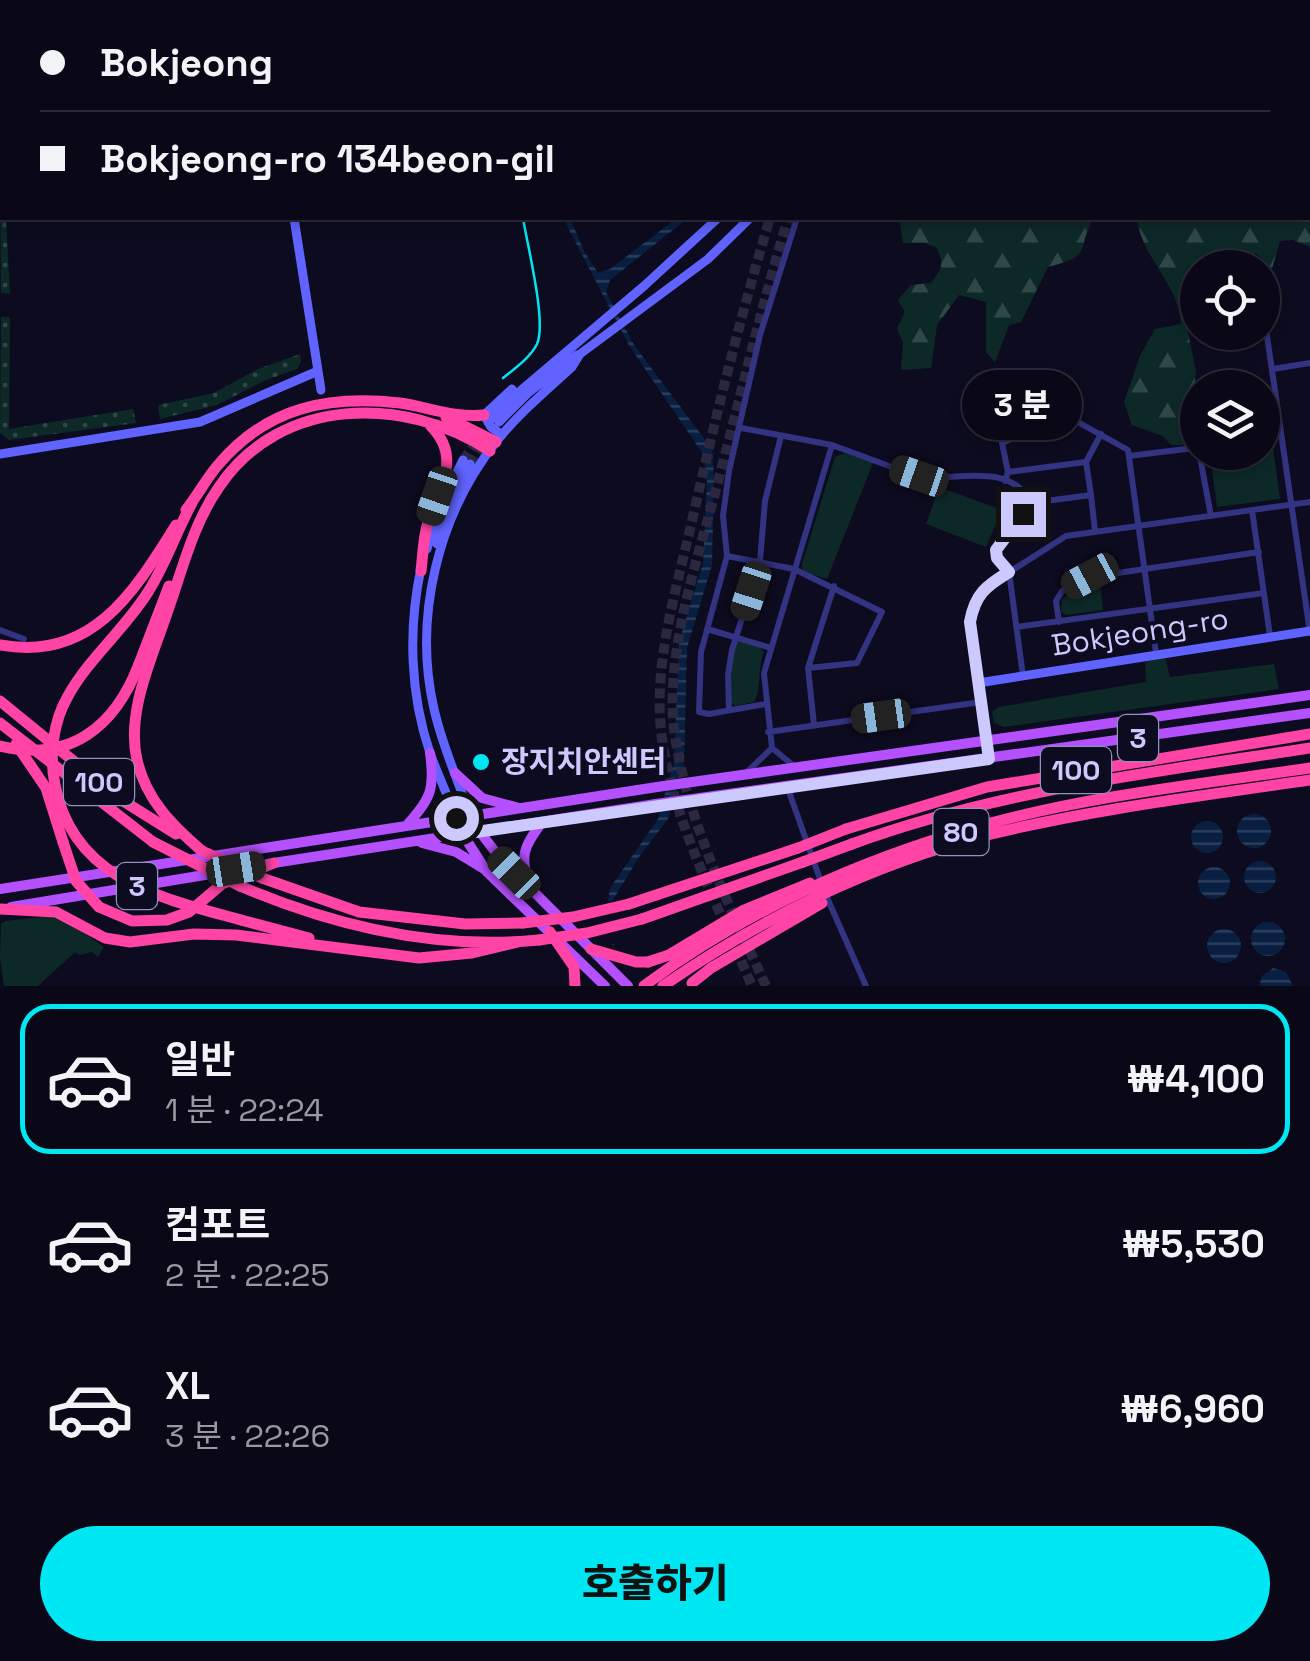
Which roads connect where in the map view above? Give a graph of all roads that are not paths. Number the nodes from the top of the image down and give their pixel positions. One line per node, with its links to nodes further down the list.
1 (294, 220): 9 (main road)
2 (716, 220): 12 (main road)
3 (748, 220): 6 (main road)
4 (796, 220): 14 (street)
5 (1270, 350): 8 (street)
6 (580, 354): 12 (main road); 17 (main road)
7 (1310, 362): 8 (street)
8 (1273, 370)
9 (318, 371): 10 (main road); 20 (main road)
10 (321, 390)
11 (430, 416): 12 (highway); 17 (highway); 28 (highway); 29 (highway); 43 (highway)
12 (491, 419): 17 (main road)
13 (1280, 420): 32 (street)
14 (741, 428): 16 (street); 38 (street)
15 (1101, 434): 21 (street); 23 (street); 25 (street)
16 (781, 436): 18 (street); 39 (street)
17 (496, 443): 43 (main road)
18 (832, 446): 26 (street); 40 (street)
19 (1180, 450): 21 (street)
20 (0, 454)
21 (1129, 456): 35 (street)
22 (466, 462): 43 (main road)
23 (1086, 462): 25 (street); 27 (street)
24 (1201, 470): 34 (street)
25 (1008, 472): 26 (street)
26 (1005, 482): 31 (street)
27 (1091, 496): 31 (street); 36 (street)
28 (210, 501): 72 (highway, bridge); 91 (highway)
29 (192, 502): 55 (highway, bridge); 101 (highway, bridge)
30 (1310, 502): 32 (street)
31 (1031, 503): 42 (street)
32 (1292, 506): 33 (street); 51 (street)
33 (1252, 510): 34 (street); 37 (street)
34 (1210, 516): 35 (street)
35 (1138, 526): 36 (street); 41 (street)
36 (1095, 531): 42 (street)
37 (1259, 552): 41 (street); 45 (street)
38 (727, 556): 39 (street); 49 (street)
39 (760, 561): 40 (street); 52 (street)
40 (794, 569): 44 (street); 56 (street)
41 (1144, 569): 46 (street); 47 (street)
42 (1009, 572): 48 (street); 60 (street)
43 (427, 574): 75 (main road); 79 (main road)
44 (834, 586): 58 (street); 58 (street)
45 (1264, 593): 46 (street); 53 (street)
46 (1150, 610): 47 (street); 57 (street)
47 (1059, 622): 48 (street)
48 (1016, 627): 59 (street)
49 (707, 629): 52 (street); 65 (street)
50 (0, 630): 54 (street)
51 (1310, 632): 53 (main road, Bokjeong-ro)
52 (737, 636): 56 (street); 65 (street)
53 (1270, 636): 57 (main road, Bokjeong-ro)
54 (24, 639)
55 (0, 645)
56 (771, 648): 64 (street)
57 (1156, 653): 59 (main road, Bokjeong-ro)
58 (808, 668): 68 (street)
59 (1023, 676): 60 (main road, Bokjeong-ro)
60 (978, 683): 63 (street)
61 (1310, 695): 71 (main road, 3)
62 (1, 702): 91 (highway, 100)
63 (981, 702): 68 (street); 71 (street)
64 (765, 704): 65 (street); 69 (street)
65 (729, 710)
66 (1310, 713): 76 (main road, 3)
67 (1, 724): 92 (highway, bridge); 99 (highway, 100, bridge)
68 (814, 725): 69 (street)
69 (768, 732): 73 (street)
70 (1310, 734): 91 (highway, 100, bridge)
71 (987, 741): 76 (street); 77 (main road, 3)
72 (0, 746)
73 (772, 748): 77 (street); 80 (street)
74 (1310, 748): 98 (highway, 100, bridge)
75 (430, 752): 85 (main road); 87 (main road)
76 (989, 759): 82 (main road, 3)
77 (794, 766): 80 (main road, 3)
78 (1310, 768): 94 (highway, 80, bridge)
79 (455, 772): 83 (main road); 84 (main road)
80 (745, 774): 83 (main road, 3, bridge)
81 (1310, 780): 94 (highway, 80, bridge)
82 (788, 788): 86 (main road, 3, bridge); 108 (street)
83 (524, 809): 84 (main road, 3)
84 (471, 817): 85 (main road, 3); 88 (main road)
85 (456, 818): 87 (main road, 3); 89 (main road)
86 (542, 822): 88 (main road, 3); 95 (main road)
87 (406, 826): 96 (main road, 3)
88 (478, 831): 89 (main road, 3); 95 (main road)
89 (462, 834): 90 (main road, 3); 93 (main road)
90 (411, 841): 92 (main road, 3); 93 (main road)
91 (202, 851)
92 (274, 863): 97 (main road, 3)
93 (487, 872): 98 (main road)
94 (862, 872): 100 (highway, bridge); 102 (highway, bridge); 106 (highway, 80, bridge); 107 (highway, 80, bridge)
95 (529, 887): 100 (main road)
96 (0, 888)
97 (0, 909): 101 (highway)
98 (545, 936): 99 (highway, 100); 103 (highway); 104 (main road)
99 (518, 942): 101 (highway)
100 (591, 949): 105 (main road)
101 (356, 952)
102 (691, 984)
103 (573, 986)
104 (605, 986)
105 (628, 986)
106 (644, 986)
107 (663, 986)
108 (866, 986)

